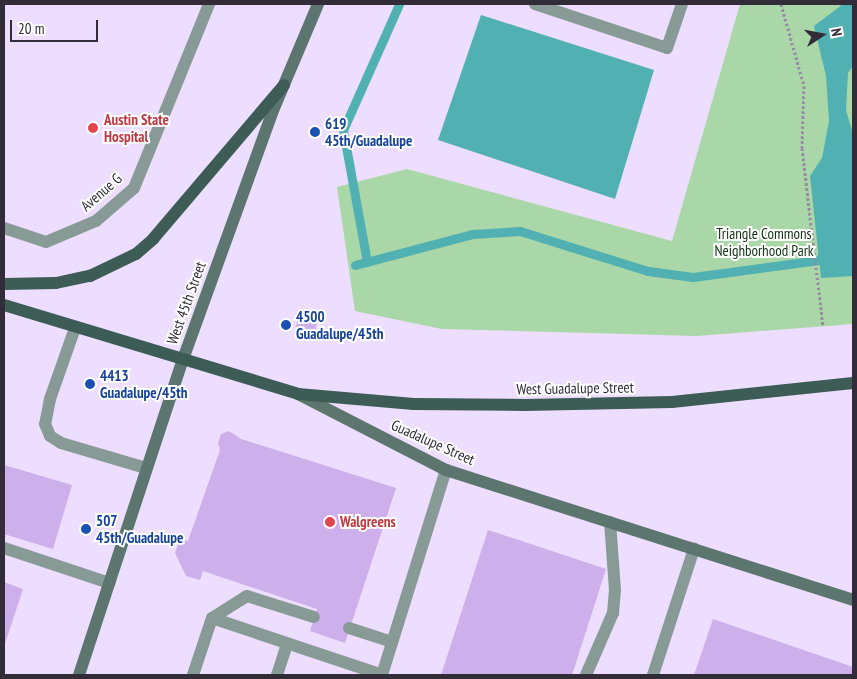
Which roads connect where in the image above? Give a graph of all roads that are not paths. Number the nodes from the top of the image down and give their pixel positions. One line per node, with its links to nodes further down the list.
1 (209, 4): 6 (lane, Avenue G)
2 (318, 4): 5 (main road, West 45th Street)
3 (535, 4): 4 (lane)
4 (682, 4)
5 (284, 84): 7 (main road); 10 (main road, West 45th Street)
6 (4, 228)
7 (4, 284)
8 (4, 305): 9 (main road, Guadalupe Street)
9 (75, 328): 10 (main road, Guadalupe Street); 13 (lane)
10 (182, 362): 12 (main road, Guadalupe Street); 13 (main road, West 45th Street)
11 (853, 384): 12 (main road, West Guadalupe Street)
12 (298, 394): 14 (main road, Guadalupe Street)
13 (146, 468): 18 (main road, West 45th Street)
14 (446, 470): 15 (main road, Guadalupe Street); 23 (lane)
15 (610, 522): 17 (main road, Guadalupe Street); 29 (lane)
16 (4, 548): 18 (lane)
17 (694, 549): 19 (main road, Guadalupe Street); 30 (lane)
18 (109, 583): 25 (main road, West 45th Street)
19 (853, 600)
20 (314, 617): 21 (lane)
21 (212, 618): 24 (lane); 26 (lane)
22 (350, 628): 23 (lane)
23 (392, 642): 28 (lane)
24 (287, 644): 27 (lane); 28 (lane)
25 (79, 675)
26 (193, 675)
27 (277, 675)
28 (382, 675)
29 (586, 675)
30 (654, 675)

